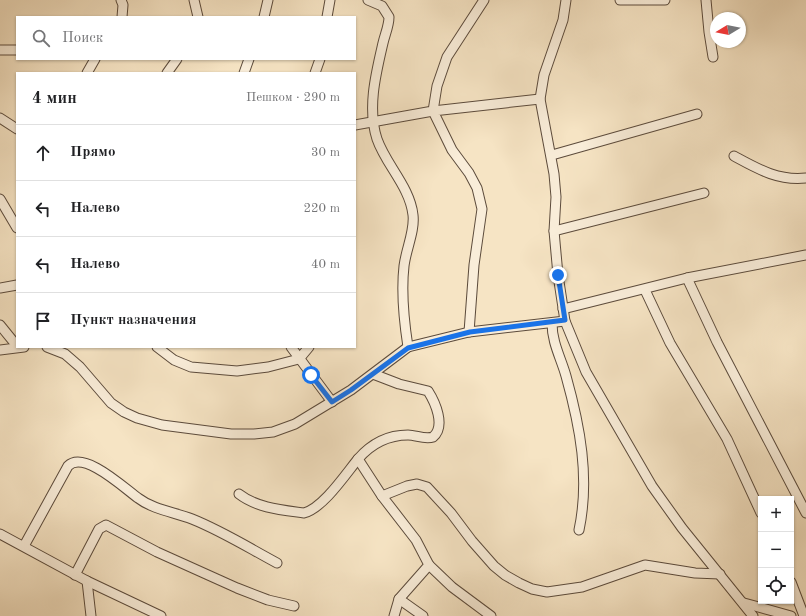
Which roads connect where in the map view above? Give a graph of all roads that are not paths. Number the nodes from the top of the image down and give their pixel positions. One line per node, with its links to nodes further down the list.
1 (121, 0): 11 (street)
2 (194, 0): 12 (street)
3 (268, 0): 13 (street)
4 (330, 0): 14 (street)
5 (368, 0): 30 (street)
6 (484, 0): 27 (street)
7 (566, 0): 26 (street)
8 (620, 0): 9 (street)
9 (665, 0)
10 (706, 0): 17 (street)
11 (122, 16)
12 (198, 16)
13 (264, 16)
14 (327, 16)
15 (0, 50): 16 (street)
16 (16, 50)
17 (713, 57)
18 (94, 60): 22 (street)
19 (177, 60): 23 (street)
20 (249, 60): 24 (street)
21 (320, 60): 25 (street)
22 (88, 72)
23 (168, 72)
24 (244, 72)
25 (315, 72)
26 (540, 99): 27 (street); 33 (street)
27 (433, 110): 30 (street); 49 (street)
28 (697, 114): 33 (street)
29 (0, 118): 32 (street)
30 (374, 121): 31 (street); 56 (street)
31 (356, 125)
32 (16, 128)
33 (552, 155): 39 (street)
34 (734, 156): 35 (street)
35 (806, 178)
36 (704, 193): 39 (street)
37 (0, 199): 38 (street)
38 (16, 226)
39 (554, 231): 45 (street)
40 (806, 255): 41 (street)
41 (687, 278): 44 (street); 65 (street)
42 (16, 285): 43 (street)
43 (0, 288)
44 (645, 290): 45 (street); 64 (street)
45 (563, 309): 46 (street)
46 (565, 320): 47 (street); 71 (street)
47 (552, 323): 49 (street); 66 (street)
48 (0, 325): 50 (street)
49 (470, 332): 56 (street)
50 (16, 344)
51 (16, 347): 57 (street)
52 (50, 348): 60 (street)
53 (158, 348): 58 (street)
54 (292, 348): 58 (street)
55 (308, 348): 58 (street)
56 (408, 348): 59 (street)
57 (0, 350)
58 (299, 359): 60 (street)
59 (372, 374): 60 (street); 61 (street)
60 (332, 402)
61 (358, 459): 62 (street); 63 (street)
62 (239, 494)
63 (382, 496): 70 (street); 71 (street)
64 (758, 506)
65 (806, 513)
66 (579, 530)
67 (0, 534): 68 (street)
68 (24, 546): 69 (street); 72 (street)
69 (277, 563)
70 (428, 565): 75 (street); 82 (street)
71 (720, 574): 76 (street)
72 (75, 575): 73 (street); 77 (street)
73 (87, 581): 78 (street); 79 (street)
74 (794, 590): 85 (street)
75 (399, 599): 80 (street); 81 (street)
76 (744, 603): 83 (street); 84 (street)
77 (294, 606)
78 (91, 616)
79 (161, 616)
80 (394, 616)
81 (423, 616)
82 (491, 616)
83 (753, 616)
84 (791, 616)
85 (804, 616)

